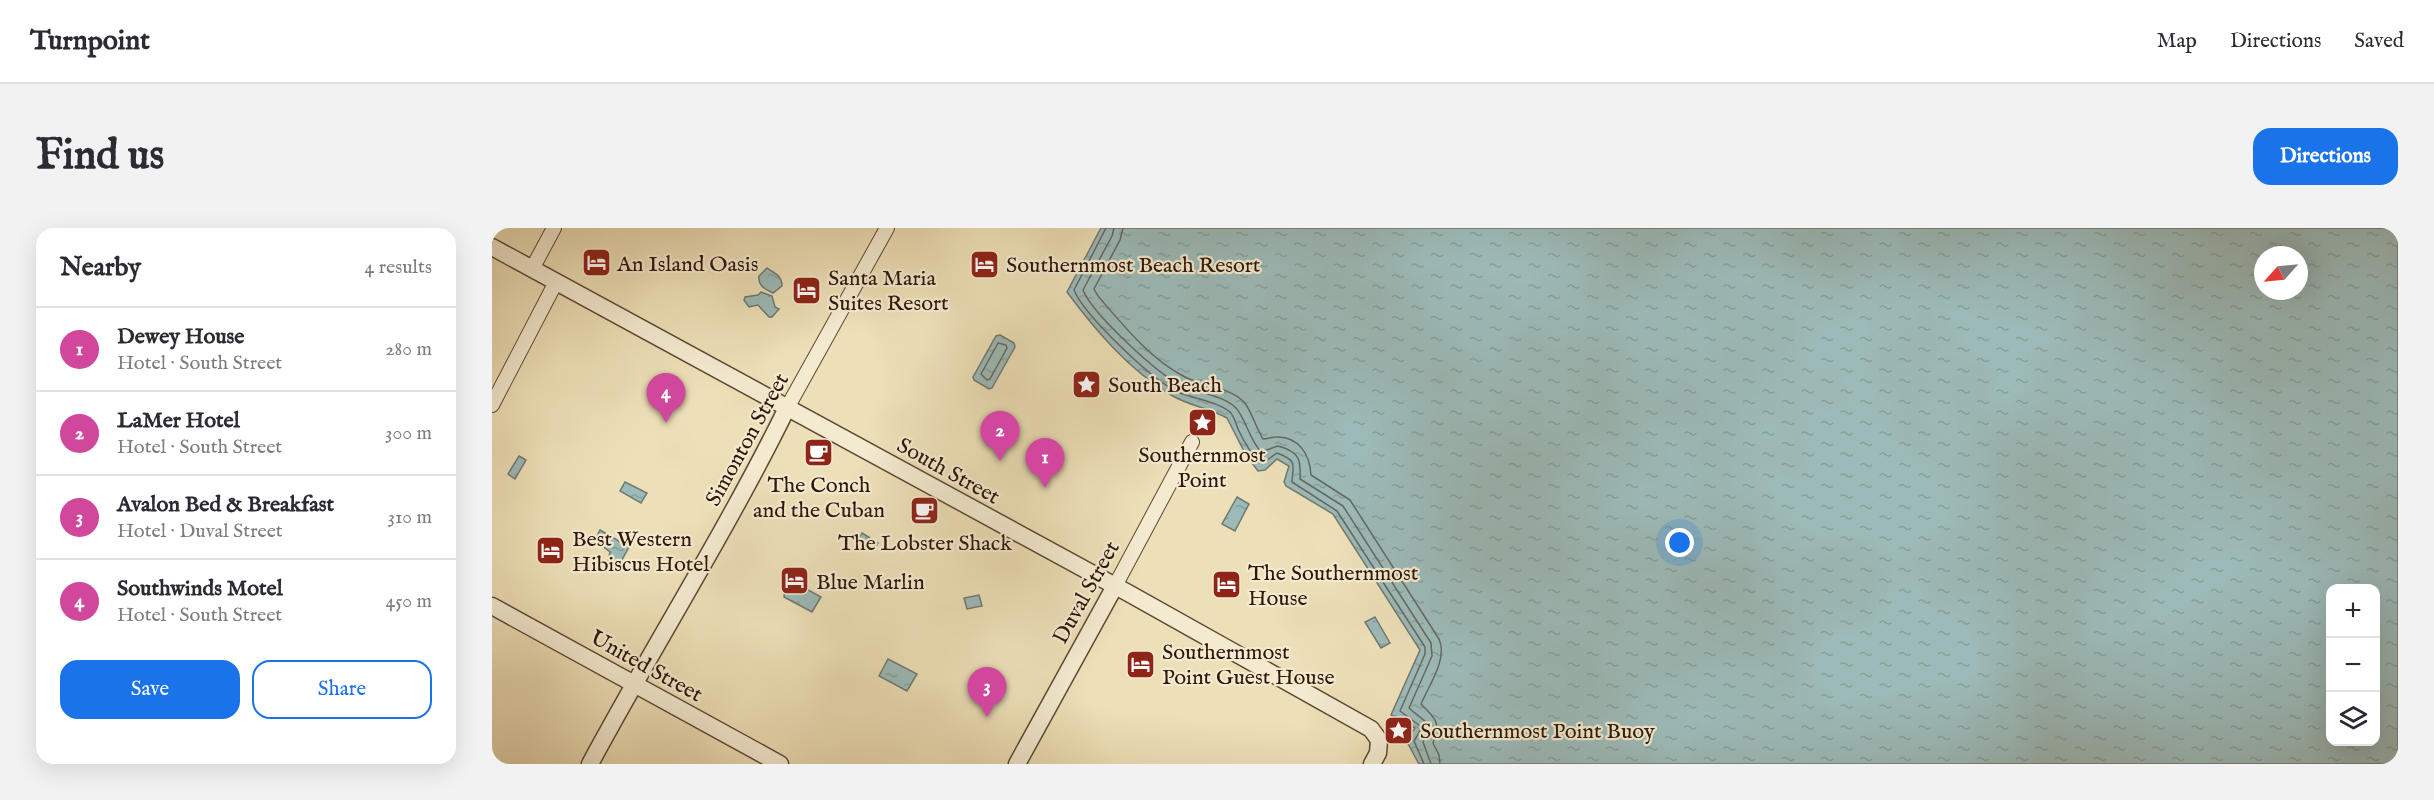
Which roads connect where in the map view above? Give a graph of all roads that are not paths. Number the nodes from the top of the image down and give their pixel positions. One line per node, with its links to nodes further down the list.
1 (554, 228): 4 (street)
2 (887, 228): 7 (street, Simonton Street)
3 (492, 247): 4 (street, South Street)
4 (532, 268): 5 (street, South Street)
5 (556, 282): 6 (street); 7 (street, South Street)
6 (492, 405)
7 (787, 408): 9 (street, South Street); 11 (street, Simonton Street)
8 (1192, 441): 9 (street, Duval Street)
9 (1115, 586): 14 (street, Duval Street); 15 (street, South Street)
10 (492, 606): 11 (street, United Street)
11 (634, 682): 12 (street, Simonton Street); 13 (street, United Street)
12 (590, 764)
13 (780, 764)
14 (1017, 764)
15 (1372, 764)

